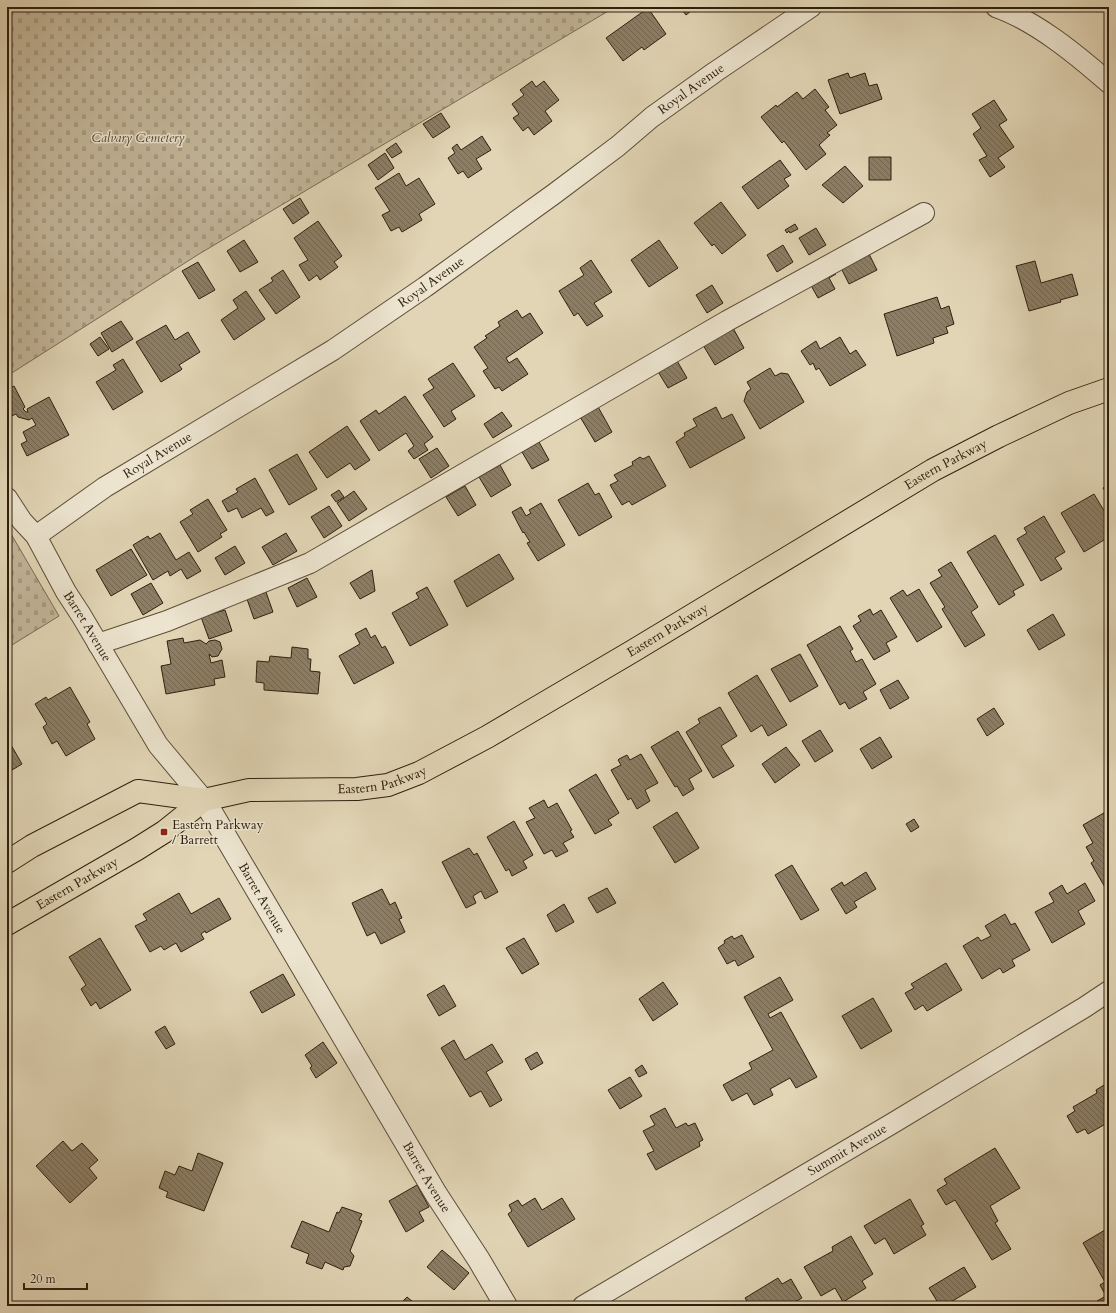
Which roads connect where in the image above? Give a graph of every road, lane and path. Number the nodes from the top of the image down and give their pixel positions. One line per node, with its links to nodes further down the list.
1 (811, 7): 7 (street, Royal Avenue)
2 (996, 7): 3 (street)
3 (1109, 83)
4 (924, 214): 8 (street)
5 (1109, 389): 9 (main road, Eastern Parkway)
6 (7, 498): 7 (street, Barret Avenue)
7 (36, 536): 8 (street, Barret Avenue)
8 (98, 644): 9 (street, Barret Avenue)
9 (204, 800): 10 (main road, Eastern Parkway); 11 (main road, Eastern Parkway); 13 (street, Barret Avenue)
10 (7, 862)
11 (7, 924)
12 (1109, 990): 14 (street, Summit Avenue)
13 (506, 1306)
14 (583, 1306)

